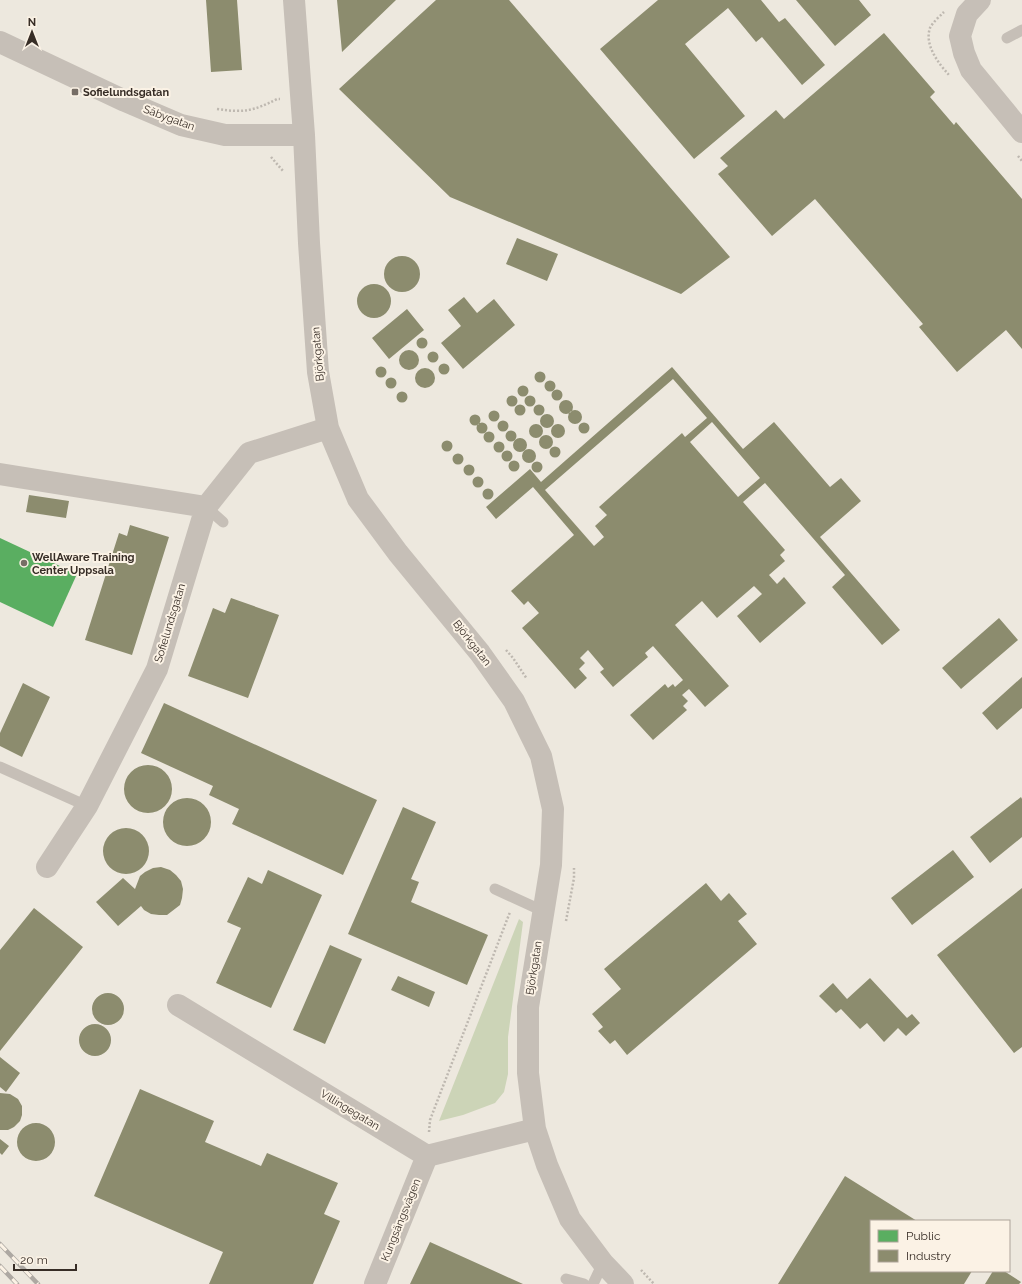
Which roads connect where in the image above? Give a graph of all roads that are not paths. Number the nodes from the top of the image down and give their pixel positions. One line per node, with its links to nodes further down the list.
1 (294, 0): 7 (street, Björkgatan)
2 (980, 0): 6 (street)
3 (1022, 30): 4 (lane)
4 (1007, 38)
5 (0, 42): 7 (street, Säbygatan)
6 (1022, 132)
7 (304, 135): 8 (street, Björkgatan)
8 (328, 428): 10 (street, Sofielundsgatan); 16 (street, Björkgatan)
9 (0, 474): 10 (street)
10 (206, 507): 11 (lane); 13 (street, Sofielundsgatan)
11 (223, 522)
12 (0, 767): 13 (lane)
13 (87, 806): 14 (street, Sofielundsgatan)
14 (47, 867)
15 (495, 889): 16 (lane)
16 (543, 911): 18 (street, Björkgatan)
17 (178, 1005): 19 (street, Villingegatan)
18 (535, 1130): 19 (street); 20 (street, Björkgatan)
19 (427, 1156): 22 (street, Kungsängsvägen)
20 (603, 1263): 24 (lane); 25 (street, Björkgatan)
21 (566, 1279): 23 (lane)
22 (375, 1284)
23 (584, 1284)
24 (593, 1284)
25 (623, 1284)

